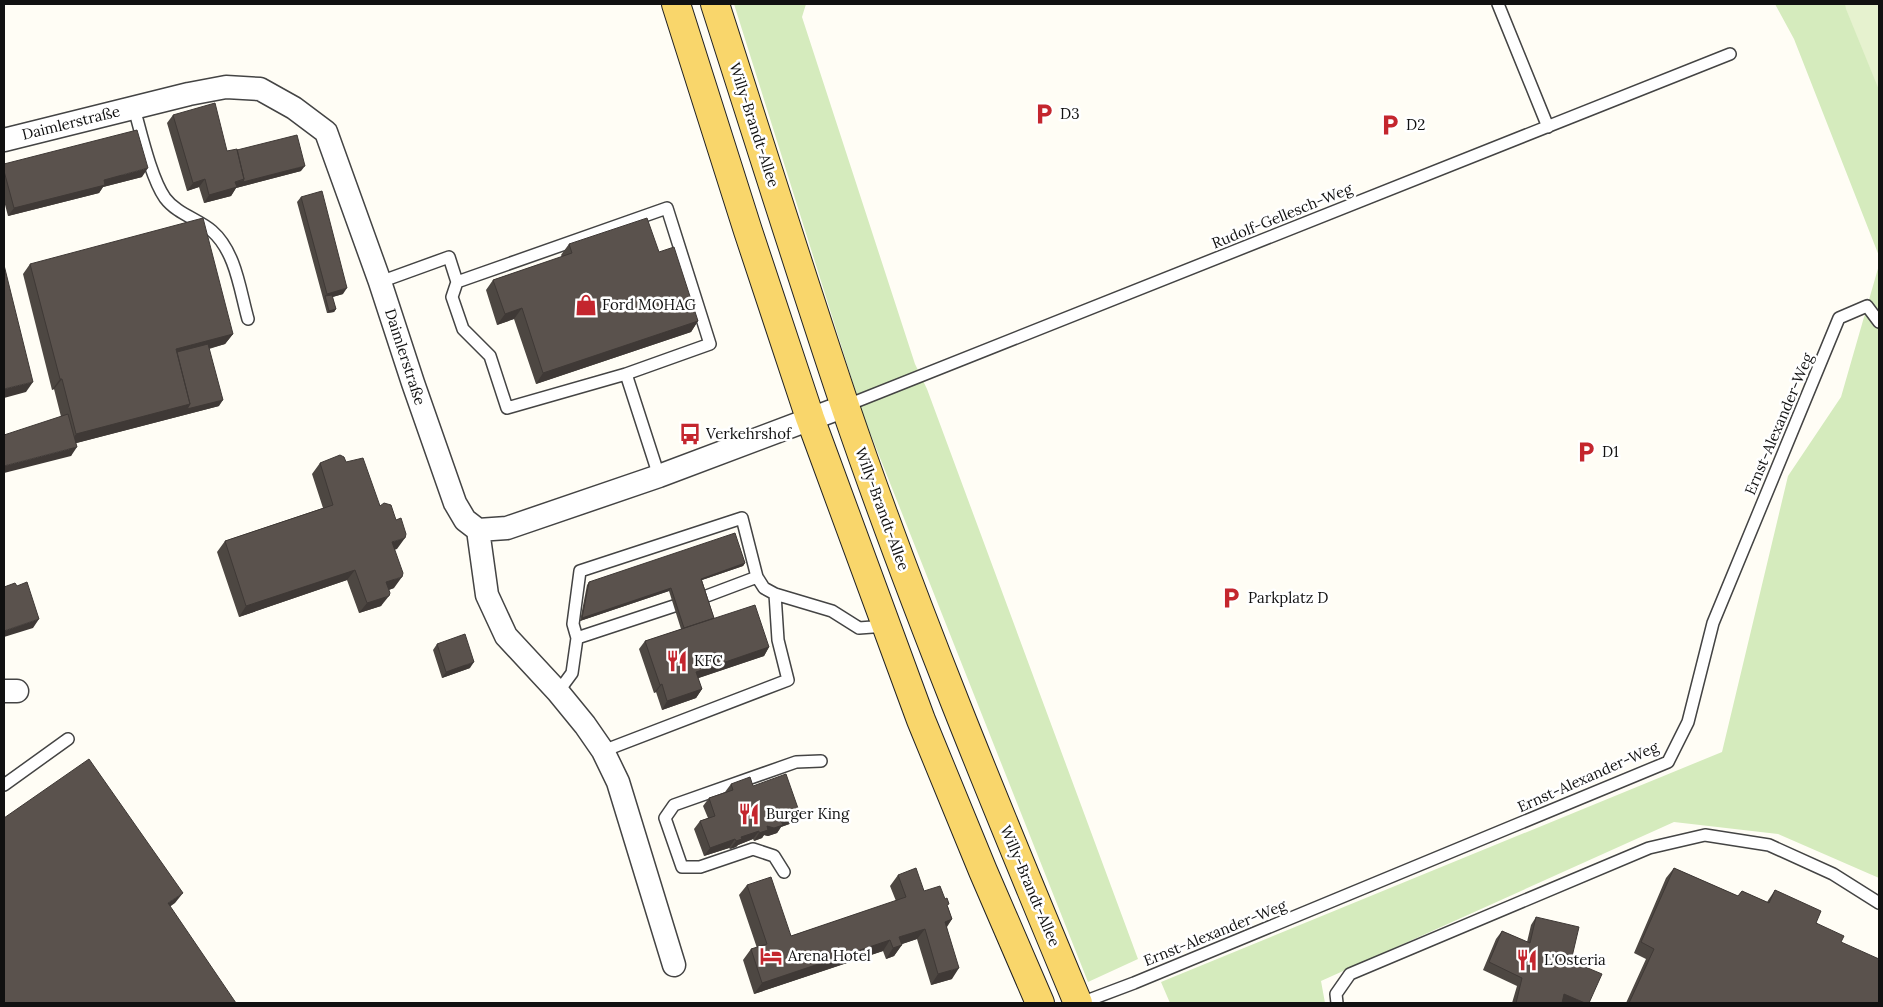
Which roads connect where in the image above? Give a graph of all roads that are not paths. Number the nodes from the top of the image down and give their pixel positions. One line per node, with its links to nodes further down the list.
1 (676, 4): 14 (main road)
2 (714, 4): 13 (main road, Willy-Brandt-Allee)
3 (1498, 4): 6 (lane)
4 (1730, 54): 6 (lane, Rudolf-Gellesch-Weg)
5 (134, 108): 7 (street, Daimlerstraße); 8 (street, Daimlerstraße); 10 (lane)
6 (1548, 127): 13 (lane, Rudolf-Gellesch-Weg)
7 (4, 140)
8 (380, 282): 9 (lane); 16 (street, Daimlerstraße)
9 (456, 282): 12 (lane); 12 (lane)
10 (248, 319)
11 (1879, 322): 32 (lane, Ernst-Alexander-Weg)
12 (626, 374): 15 (lane)
13 (846, 406): 14 (street); 32 (main road, Willy-Brandt-Allee)
14 (810, 418): 15 (street); 21 (main road)
15 (659, 476): 16 (street)
16 (478, 530): 23 (street)
17 (757, 577): 18 (lane); 19 (lane); 22 (lane)
18 (775, 594): 21 (lane); 25 (lane)
19 (704, 597)
20 (674, 606): 22 (lane)
21 (886, 626): 31 (main road)
22 (577, 638): 23 (lane)
23 (558, 692): 25 (street)
24 (68, 739): 27 (lane)
25 (603, 751): 30 (street)
26 (821, 760): 28 (lane)
27 (4, 785)
28 (784, 872)
29 (1879, 902): 33 (lane)
30 (674, 965)
31 (1040, 1003)
32 (1080, 1003)
33 (1337, 1003)

